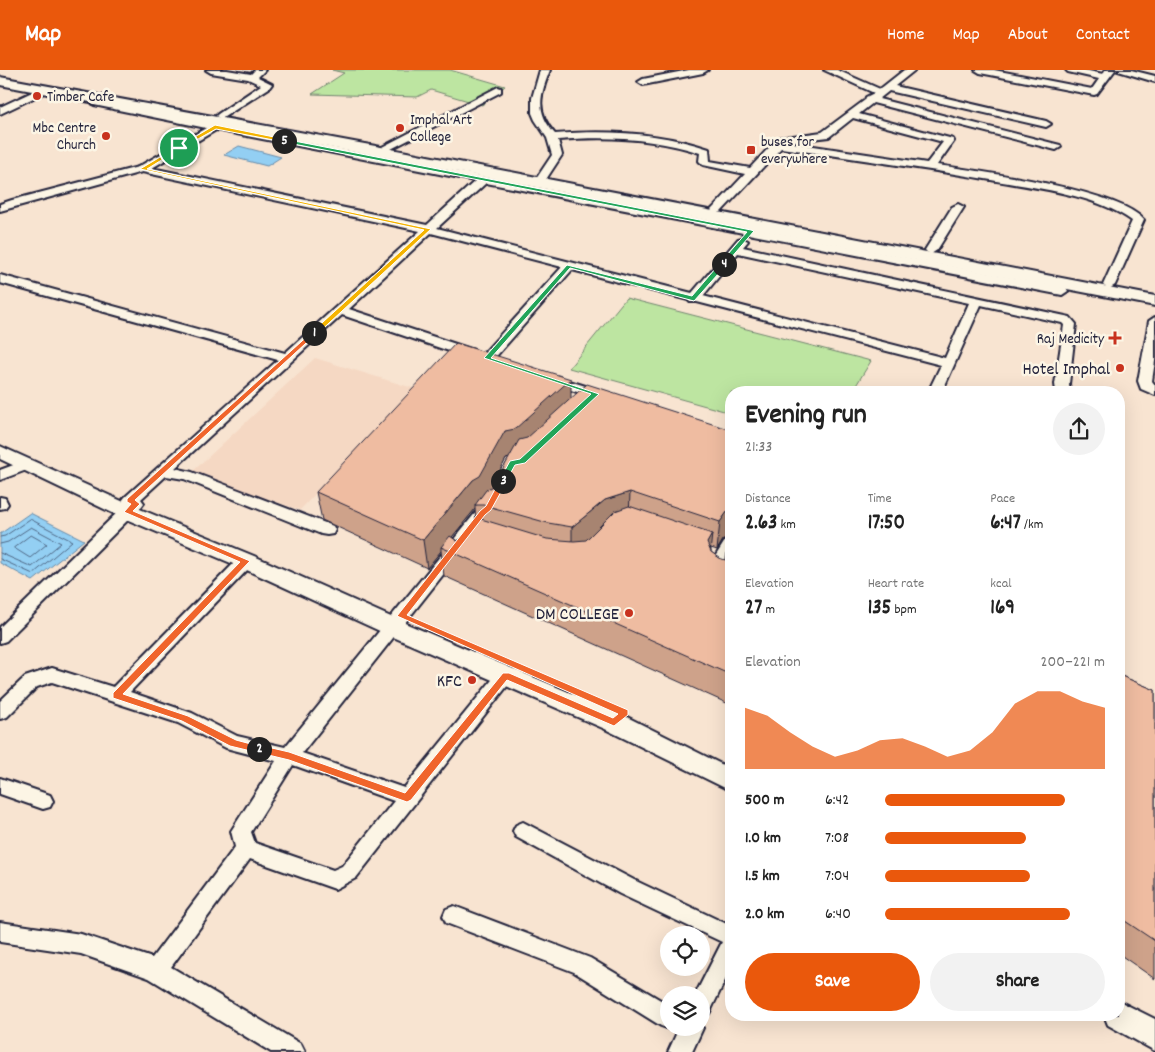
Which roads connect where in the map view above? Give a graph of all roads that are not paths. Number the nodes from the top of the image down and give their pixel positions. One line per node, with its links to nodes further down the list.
1 (211, 70): 12 (street)
2 (260, 70): 12 (street)
3 (545, 70): 25 (street)
4 (703, 70): 15 (street)
5 (828, 70): 19 (street)
6 (910, 70): 19 (street)
7 (980, 70): 10 (street)
8 (1071, 70): 11 (street)
9 (1120, 70): 14 (street)
10 (1010, 73): 11 (street); 16 (street)
11 (1108, 73)
12 (252, 77): 23 (street)
13 (4, 79): 17 (highway)
14 (1155, 79)
15 (643, 82)
16 (995, 86)
17 (45, 89): 21 (street); 23 (highway)
18 (498, 90): 27 (street)
19 (883, 90): 20 (street); 24 (street)
20 (869, 100): 22 (street); 28 (street)
21 (0, 111)
22 (850, 114): 26 (street); 29 (street)
23 (219, 122): 27 (highway); 30 (street); 32 (street); 33 (highway)
24 (1046, 124)
25 (552, 137): 31 (street); 33 (street)
26 (777, 144): 29 (street); 31 (street)
27 (388, 147): 33 (highway)
28 (1056, 147)
29 (930, 167): 44 (street)
30 (142, 169): 35 (street); 38 (street)
31 (752, 172): 36 (street)
32 (484, 179): 37 (street); 38 (street)
33 (542, 179): 36 (highway); 37 (highway)
34 (958, 206): 41 (street)
35 (0, 208)
36 (717, 210): 39 (highway)
37 (754, 228): 39 (highway); 40 (street); 45 (street)
38 (429, 229): 42 (street); 50 (street)
39 (862, 241): 41 (highway); 49 (highway)
40 (736, 249): 47 (street); 48 (street)
41 (931, 250): 44 (highway)
42 (569, 266): 47 (street); 53 (street)
43 (0, 279): 52 (street)
44 (1109, 285): 46 (highway)
45 (1062, 291)
46 (1155, 294)
47 (694, 299): 54 (street)
48 (977, 300): 54 (street); 58 (street)
49 (1155, 301)
50 (339, 310): 52 (street); 53 (street)
51 (1155, 321): 59 (street)
52 (287, 358): 66 (street)
53 (487, 358): 55 (street)
54 (949, 363): 57 (street)
55 (505, 364)
56 (541, 376): 60 (street)
57 (938, 386)
58 (1064, 386)
59 (1155, 391)
60 (595, 394): 61 (street); 62 (street)
61 (614, 400)
62 (581, 407)
63 (0, 440): 69 (main road)
64 (0, 452): 65 (main road)
65 (27, 465): 67 (street); 69 (main road)
66 (163, 471): 69 (street); 70 (street)
67 (0, 475)
68 (497, 493): 77 (street)
69 (131, 505): 75 (main road); 77 (main road); 78 (street)
70 (327, 530)
71 (485, 540): 77 (street)
72 (705, 553): 74 (street)
73 (725, 554): 74 (street)
74 (722, 559): 76 (street)
75 (246, 561): 77 (main road); 80 (street)
76 (725, 581)
77 (401, 621): 79 (main road); 82 (main road); 83 (street)
78 (0, 636)
79 (506, 676): 82 (main road); 87 (street)
80 (116, 695): 81 (street); 83 (street)
81 (0, 712)
82 (620, 718): 84 (main road); 85 (main road)
83 (289, 756): 87 (street); 90 (street)
84 (725, 764)
85 (725, 778)
86 (0, 786): 88 (street)
87 (407, 798): 90 (street)
88 (43, 801)
89 (523, 831): 93 (street)
90 (246, 849): 95 (street)
91 (454, 916): 98 (street)
92 (0, 932): 95 (street)
93 (725, 933)
94 (725, 958): 96 (street)
95 (156, 970): 103 (street)
96 (710, 988)
97 (1125, 1002): 100 (main road)
98 (660, 1013)
99 (1125, 1018): 102 (main road)
100 (1155, 1020)
101 (686, 1036): 104 (street)
102 (1155, 1036)
103 (293, 1052)
104 (680, 1052)

